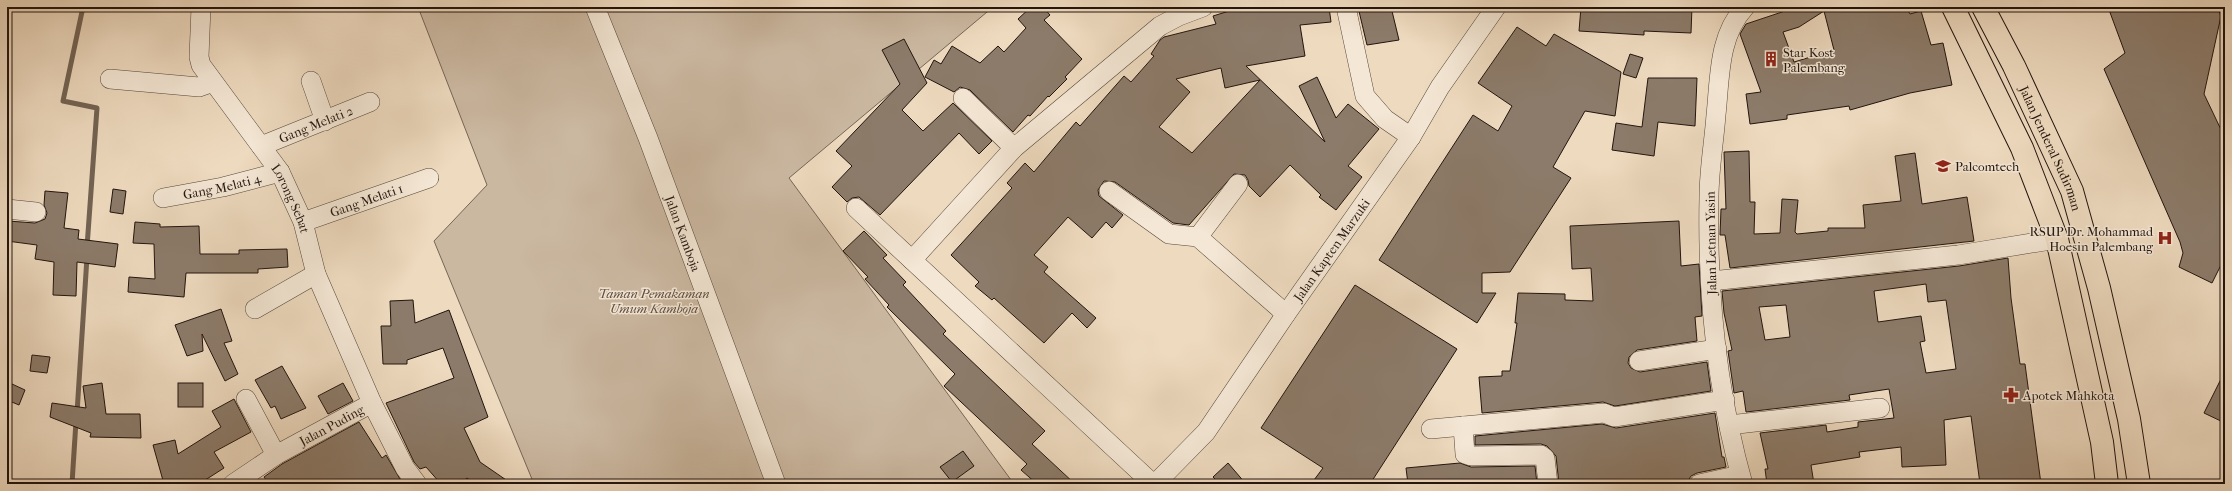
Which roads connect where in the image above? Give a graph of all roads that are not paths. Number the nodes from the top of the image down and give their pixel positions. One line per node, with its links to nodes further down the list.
1 (201, 7): 11 (street, Lorong Sehat)
2 (595, 7): 47 (street, Jalan Kamboja)
3 (1203, 7): 17 (street)
4 (1346, 7): 15 (street)
5 (1496, 7): 15 (street, Jalan Kapten Marzuki)
6 (1745, 7): 31 (street, Jalan Letnan Yasin)
7 (1952, 7): 28 (highway, Jalan Jenderal Sudirman)
8 (1983, 7): 52 (highway, Jalan Jenderal Sudirman)
9 (110, 79): 11 (street)
10 (311, 81): 14 (street)
11 (212, 82): 16 (street, Lorong Sehat)
12 (963, 98): 17 (street)
13 (370, 102): 14 (street, Gang Melati 2)
14 (325, 120): 16 (street, Gang Melati 2)
15 (1411, 137): 33 (street, Jalan Kapten Marzuki)
16 (261, 146): 18 (street, Lorong Sehat)
17 (1014, 148): 29 (street)
18 (280, 172): 22 (street, Gang Melati 4); 26 (street, Lorong Sehat)
19 (429, 178): 26 (street, Gang Melati 1)
20 (1238, 184): 27 (street)
21 (1109, 191): 27 (street)
22 (162, 198)
23 (856, 208): 29 (street)
24 (7, 209): 25 (street)
25 (36, 212)
26 (303, 222): 30 (street, Lorong Sehat)
27 (1198, 237): 33 (street)
28 (2057, 239): 31 (street); 51 (highway, Jalan Jenderal Sudirman)
29 (912, 260): 48 (street)
30 (316, 274): 32 (street); 38 (street, Lorong Sehat)
31 (1711, 281): 34 (street, Jalan Letnan Yasin)
32 (255, 309)
33 (1286, 314): 48 (street, Jalan Kapten Marzuki)
34 (1716, 349): 35 (street); 37 (street, Jalan Letnan Yasin)
35 (1639, 361)
36 (246, 399): 43 (street)
37 (1725, 400): 40 (street, Jalan Letnan Yasin); 41 (street)
38 (372, 403): 43 (street, Jalan Puding); 46 (street, Jalan Puding)
39 (1880, 408): 40 (street)
40 (1729, 425): 44 (street, Jalan Letnan Yasin)
41 (1463, 426): 42 (street); 49 (street)
42 (1431, 429)
43 (276, 455): 45 (street, Jalan Puding)
44 (1742, 479): 50 (street)
45 (233, 484)
46 (417, 484)
47 (776, 484)
48 (1154, 484)
49 (1548, 484)
50 (1699, 484)
51 (2107, 484)
52 (2139, 484)

